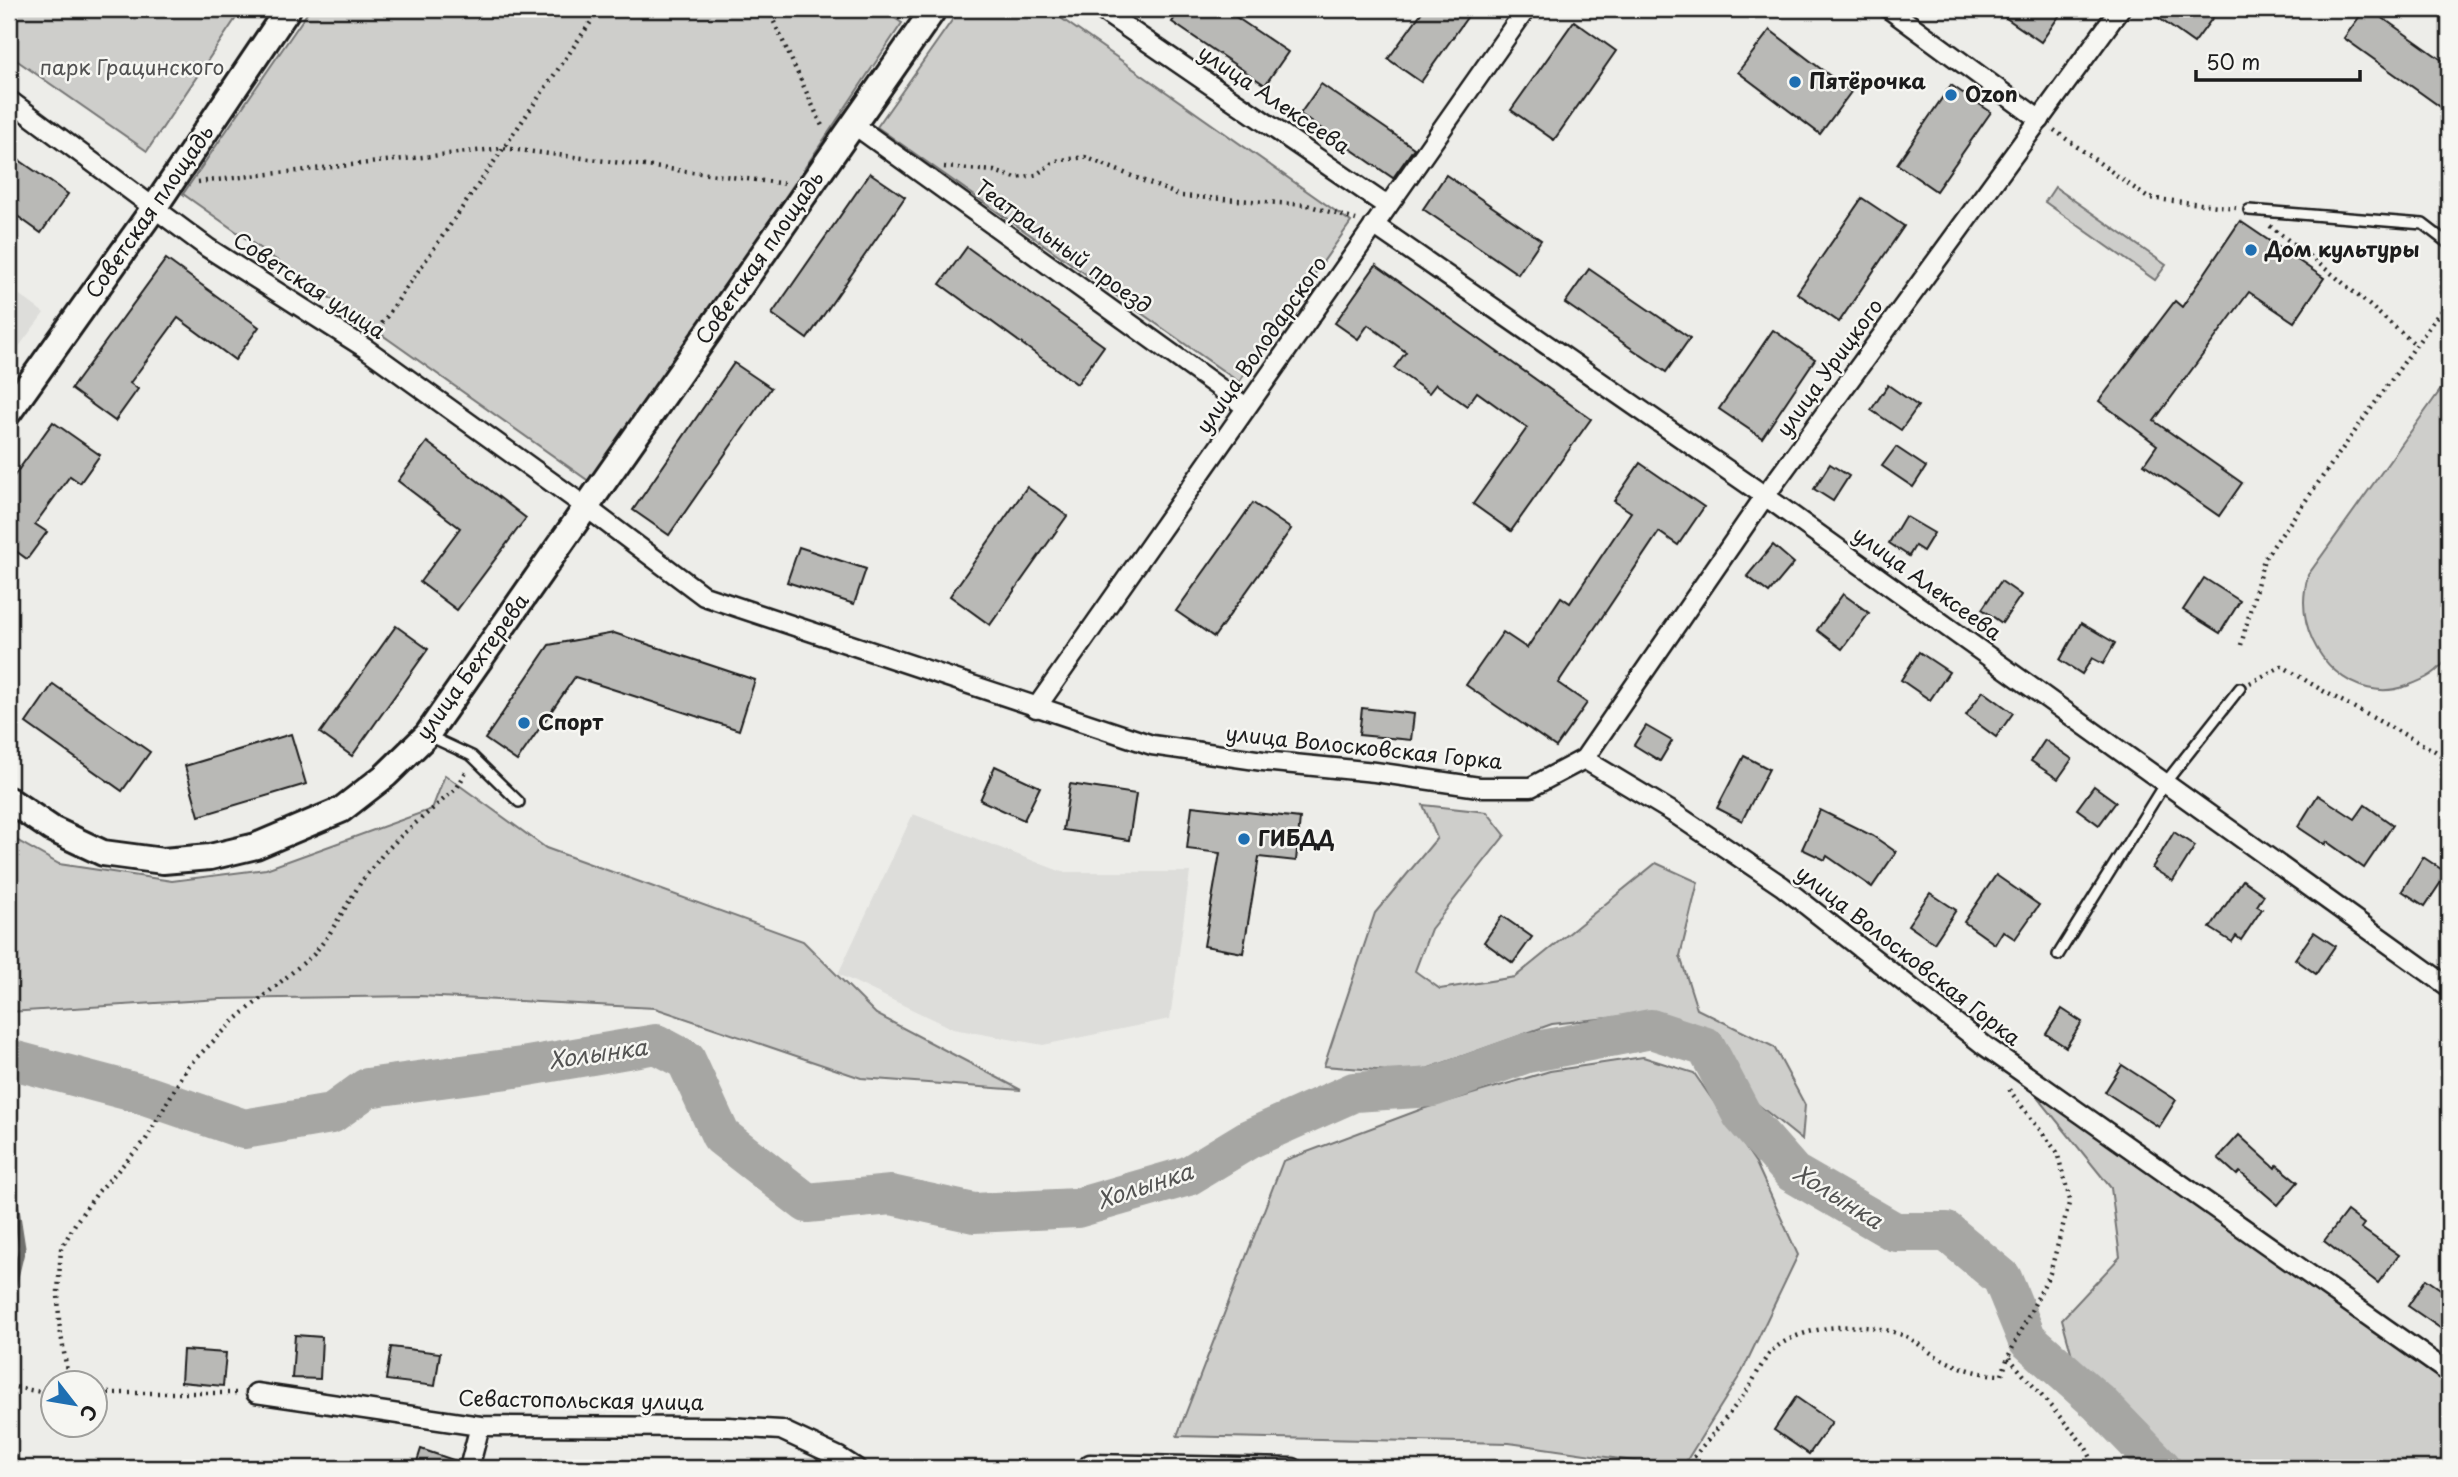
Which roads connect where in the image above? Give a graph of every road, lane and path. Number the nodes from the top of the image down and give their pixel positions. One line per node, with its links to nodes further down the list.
1 (288, 9): 18 (street, Советская площадь)
2 (768, 9): 13 (path)
3 (934, 9): 11 (street, Советская площадь)
4 (1100, 9): 17 (street, улица Алексеева)
5 (1526, 9): 17 (street, улица Володарского)
6 (1889, 9): 10 (street)
7 (2120, 9): 10 (street, улица Урицкого)
8 (595, 16): 12 (path)
9 (9, 100): 18 (street, Советская улица)
10 (2040, 120): 19 (path); 27 (street, улица Урицкого)
11 (853, 124): 13 (street, Советская площадь); 14 (street, Театральный проезд)
12 (503, 148): 15 (path); 16 (path); 24 (path)
13 (835, 152): 28 (street, Советская площадь)
14 (914, 168): 20 (path); 25 (street, Театральный проезд)
15 (190, 183)
16 (796, 185)
17 (1387, 206): 20 (street, улица Володарского)
18 (154, 208): 24 (street, Советская улица); 26 (street, Советская площадь)
19 (2249, 210): 21 (lane); 23 (path)
20 (1374, 225): 25 (street, улица Володарского); 27 (street, улица Алексеева)
21 (2449, 244)
22 (2449, 299): 23 (path)
23 (2416, 345): 29 (path)
24 (365, 348): 28 (street, Советская улица)
25 (1246, 407): 31 (street, улица Володарского)
26 (9, 412)
27 (1765, 496): 34 (street, улица Урицкого); 36 (street, улица Алексеева)
28 (586, 507): 31 (street, улица Волосковская Горка); 32 (street, улица Бехтерева)
29 (2241, 645)
30 (2241, 688): 35 (path); 36 (lane)
31 (1036, 708): 34 (street, улица Волосковская Горка)
32 (427, 735): 33 (lane); 37 (street, улица Бехтерева)
33 (472, 756): 38 (lane); 43 (path)
34 (1584, 759): 44 (street, улица Волосковская Горка)
35 (2449, 761)
36 (2165, 783): 39 (lane); 40 (street, улица Алексеева)
37 (9, 800)
38 (519, 802)
39 (2058, 956)
40 (2449, 986)
41 (2002, 1081): 42 (path)
42 (2008, 1357): 54 (path); 55 (path)
43 (67, 1368)
44 (2449, 1373)
45 (9, 1386): 46 (path)
46 (38, 1392)
47 (108, 1393): 48 (path)
48 (256, 1393): 49 (street, Севастопольская улица)
49 (480, 1426): 50 (street); 51 (street, Севастопольская улица)
50 (469, 1468)
51 (856, 1468)
52 (1087, 1468): 53 (street)
53 (1293, 1468)
54 (1685, 1468)
55 (2096, 1468)

